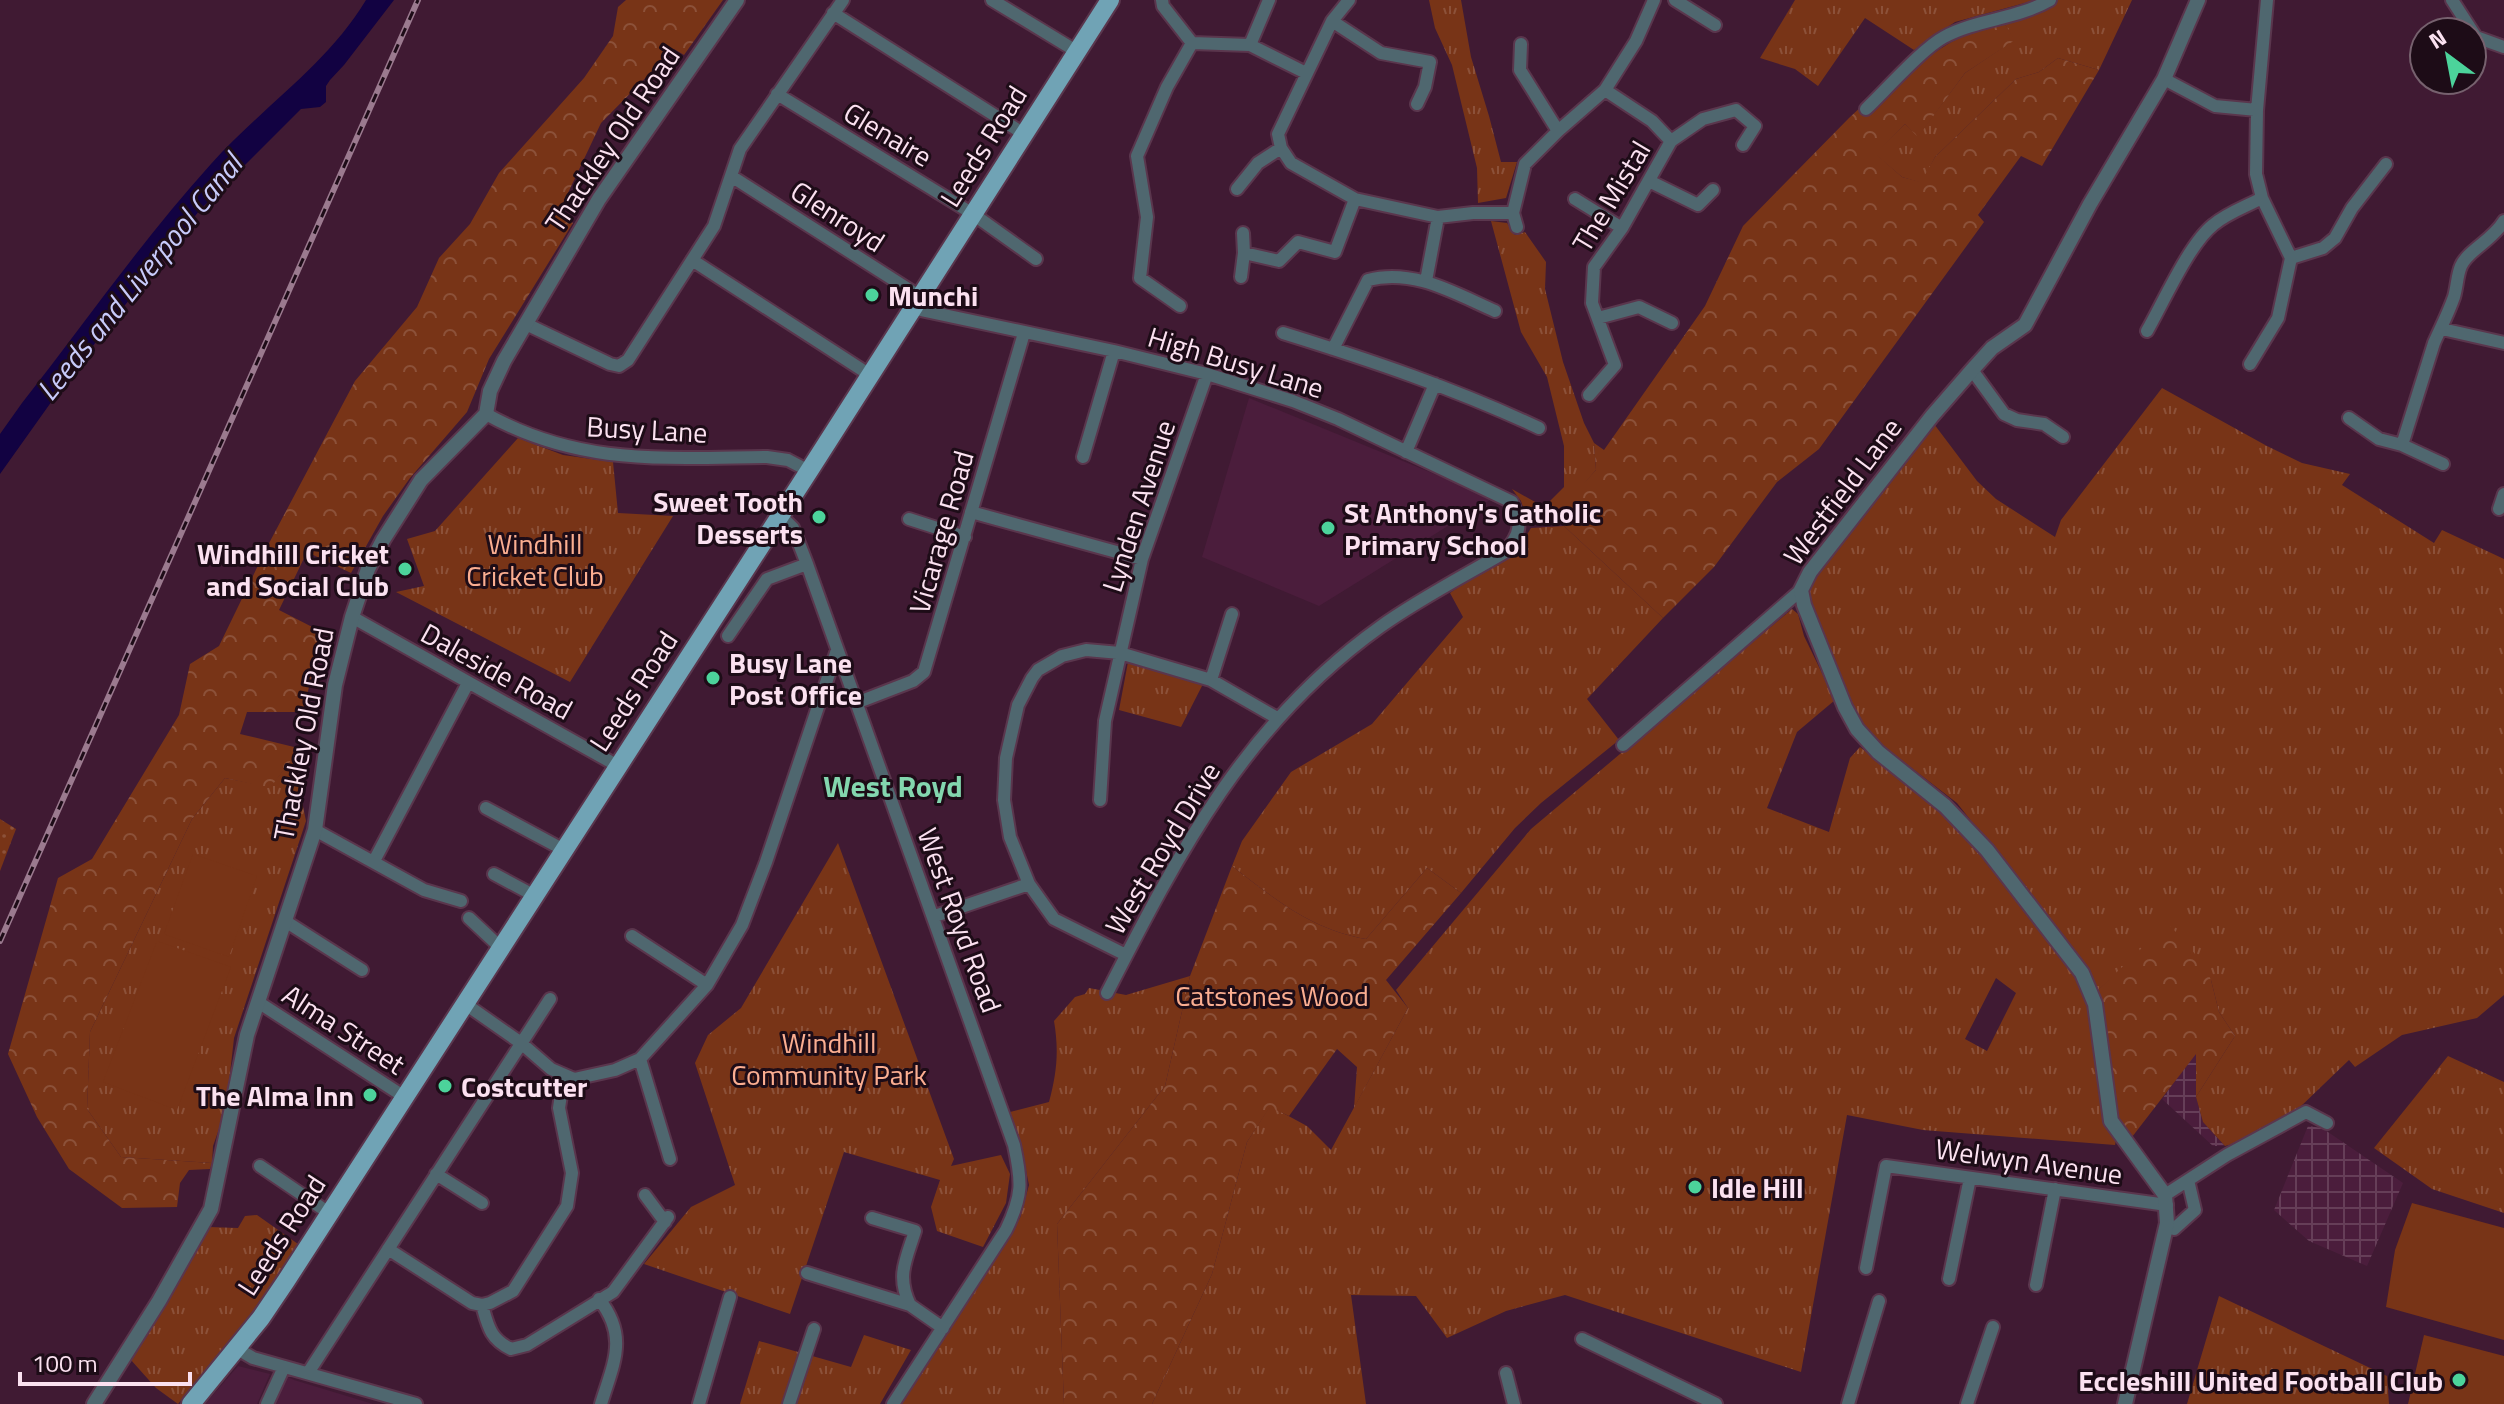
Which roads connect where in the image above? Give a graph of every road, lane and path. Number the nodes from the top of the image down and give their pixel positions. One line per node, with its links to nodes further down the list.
1 (737, 0): 60 (street, Thackley Old Road)
2 (843, 0): 14 (street)
3 (992, 0): 21 (street)
4 (1110, 0): 21 (main road, Leeds Road)
5 (1162, 0): 17 (street)
6 (1269, 0): 19 (street)
7 (1349, 0): 15 (street)
8 (1654, 0): 24 (street)
9 (1675, 0): 16 (street)
10 (2050, 0): 27 (street)
11 (2198, 0): 23 (street, Westfield Lane)
12 (2267, 0): 28 (street)
13 (2452, 0): 20 (street)
14 (833, 13): 25 (street); 30 (street)
15 (1332, 21): 22 (street); 26 (street)
16 (1715, 25)
17 (1192, 43): 19 (street); 56 (street)
18 (1521, 44): 29 (street)
19 (1250, 45): 22 (street)
20 (2504, 47)
21 (1076, 51): 30 (main road, Leeds Road)
22 (1306, 73): 33 (street)
23 (2164, 79): 28 (street); 69 (street, Westfield Lane)
24 (1605, 90): 29 (street); 31 (street, The Mistal)
25 (777, 94): 35 (street); 43 (street, Glenaire)
26 (1417, 104)
27 (1866, 109)
28 (2257, 110): 39 (street)
29 (1558, 131): 42 (street)
30 (1024, 134): 43 (main road, Leeds Road)
31 (1671, 141): 32 (street); 36 (street, The Mistal)
32 (1743, 145)
33 (1281, 148): 37 (street); 40 (street)
34 (2386, 164): 50 (street)
35 (731, 176): 52 (street); 55 (street, Glenroyd)
36 (1649, 181): 38 (street); 47 (street, The Mistal)
37 (1237, 189)
38 (1713, 190)
39 (2262, 198): 50 (street); 62 (street)
40 (1355, 199): 44 (street); 49 (street)
41 (1575, 199): 47 (street)
42 (1513, 213): 44 (street); 46 (street)
43 (973, 214): 51 (street, Glenaire); 55 (main road, Leeds Road)
44 (1438, 217): 54 (street)
45 (2504, 221): 61 (street)
46 (1517, 227)
47 (1622, 228): 58 (street, The Mistal)
48 (1243, 233): 49 (street)
49 (1244, 253): 53 (street)
50 (2291, 258): 68 (street)
51 (1036, 259)
52 (692, 260): 60 (street); 71 (street)
53 (1241, 277)
54 (1426, 281): 57 (street); 66 (street)
55 (915, 302): 63 (street, High Busy Lane); 71 (main road, Leeds Road)
56 (1180, 306)
57 (1495, 311)
58 (1598, 318): 59 (street); 73 (street, The Mistal)
59 (1672, 323)
60 (526, 324): 74 (street, Thackley Old Road)
61 (2442, 329): 65 (street); 78 (street)
62 (2147, 331)
63 (1024, 333): 67 (street, High Busy Lane); 85 (street, Vicarage Road)
64 (1283, 333): 66 (street)
65 (2504, 343)
66 (1333, 349): 72 (street)
67 (1114, 351): 70 (street, High Busy Lane); 80 (street)
68 (2250, 364)
69 (1972, 370): 77 (street); 92 (street, Westfield Lane)
70 (1207, 374): 79 (street, High Busy Lane); 90 (street, Lynden Avenue)
71 (870, 375): 82 (main road, Leeds Road)
72 (1435, 384): 76 (street); 79 (street)
73 (1589, 395)
74 (486, 414): 82 (street, Busy Lane); 94 (street, Thackley Old Road)
75 (2349, 418): 78 (street)
76 (1539, 428)
77 (2063, 437)
78 (2402, 445): 81 (street)
79 (1406, 452): 88 (street, High Busy Lane)
80 (1083, 457)
81 (2443, 464)
82 (809, 471): 86 (main road, Leeds Road)
83 (2504, 494): 84 (street)
84 (2499, 509)
85 (971, 512): 89 (street, Vicarage Road); 90 (street)
86 (780, 515): 91 (street, West Royd Road); 103 (main road, Leeds Road)
87 (909, 519): 89 (street)
88 (1519, 522): 101 (street, West Royd Drive)
89 (965, 537): 100 (street, Vicarage Road)
90 (1142, 559): 97 (street, Lynden Avenue)
91 (807, 564): 95 (street); 96 (street, West Royd Road)
92 (1801, 590): 102 (street); 137 (street, Westfield Lane)
93 (1232, 614): 98 (street)
94 (352, 617): 99 (street, Daleside Road); 106 (street, Thackley Old Road)
95 (728, 636)
96 (837, 650): 100 (street, West Royd Road); 120 (street)
97 (1120, 653): 98 (street); 104 (street, Lynden Avenue); 110 (street)
98 (1211, 680): 101 (street)
99 (468, 683): 103 (street, Daleside Road); 108 (street)
100 (856, 703): 113 (street, West Royd Road)
101 (1277, 718): 118 (street, West Royd Drive)
102 (1623, 745)
103 (618, 766): 107 (main road, Leeds Road)
104 (1100, 800)
105 (486, 808): 107 (street)
106 (315, 830): 108 (street); 115 (street, Thackley Old Road)
107 (564, 850): 111 (main road, Leeds Road)
108 (374, 861): 112 (street)
109 (494, 874): 111 (street)
110 (1029, 884): 113 (street); 118 (street)
111 (535, 896): 117 (main road, Leeds Road)
112 (461, 901)
113 (935, 916): 153 (street, West Royd Road)
114 (469, 918): 117 (street)
115 (285, 921): 119 (street); 123 (street, Thackley Old Road)
116 (632, 936): 120 (street)
117 (501, 948): 124 (main road, Leeds Road)
118 (1126, 955): 121 (street, West Royd Drive)
119 (362, 970)
120 (707, 985): 126 (street)
121 (1107, 993)
122 (550, 999): 125 (street)
123 (258, 1002): 128 (street, Alma Street); 160 (street, Thackley Old Road)
124 (464, 1003): 125 (street); 128 (main road, Leeds Road)
125 (521, 1043): 127 (street); 132 (street)
126 (640, 1059): 127 (street); 130 (street)
127 (564, 1075): 150 (street)
128 (403, 1096): 139 (main road, Leeds Road)
129 (2327, 1123): 134 (street)
130 (670, 1159)
131 (260, 1166): 139 (street)
132 (436, 1174): 138 (street); 142 (street)
133 (1970, 1178): 135 (street, Welwyn Avenue); 143 (street, Welwyn Avenue); 145 (street)
134 (2188, 1180): 137 (street); 141 (street)
135 (2055, 1189): 137 (street, Welwyn Avenue); 146 (street)
136 (645, 1195): 148 (street)
137 (2166, 1200): 172 (street)
138 (482, 1203)
139 (329, 1213): 156 (main road, Leeds Road)
140 (872, 1218): 151 (street)
141 (2174, 1229)
142 (388, 1249): 150 (street); 158 (street)
143 (1866, 1268)
144 (807, 1273): 151 (street)
145 (1949, 1279)
146 (2036, 1285)
147 (730, 1297): 165 (street)
148 (599, 1299): 150 (street); 164 (street)
149 (1879, 1301): 170 (street)
150 (482, 1305)
151 (910, 1305): 153 (street)
152 (1993, 1327): 171 (street)
153 (943, 1328): 167 (street, West Royd Road)
154 (814, 1329): 166 (street)
155 (1582, 1339): 169 (street)
156 (236, 1348): 157 (street); 161 (main road, Leeds Road)
157 (284, 1367): 158 (street); 162 (street)
158 (308, 1373): 163 (street)
159 (1506, 1373): 168 (street)
160 (94, 1404)
161 (191, 1404)
162 (267, 1404)
163 (416, 1404)
164 (601, 1404)
165 (699, 1404)
166 (789, 1404)
167 (893, 1404)
168 (1514, 1404)
169 (1716, 1404)
170 (1848, 1404)
171 (1967, 1404)
172 (2125, 1404)

